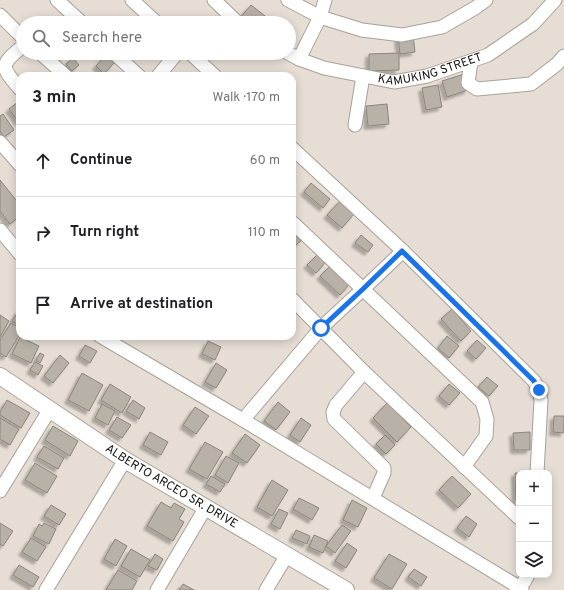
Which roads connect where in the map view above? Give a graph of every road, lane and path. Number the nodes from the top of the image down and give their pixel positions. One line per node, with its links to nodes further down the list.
1 (57, 0): 9 (street)
2 (132, 0): 10 (street)
3 (214, 0): 11 (street)
4 (288, 0): 12 (street)
5 (325, 0): 12 (street)
6 (486, 0): 12 (street)
7 (555, 0): 22 (street, KAMUKING STREET)
8 (0, 15): 13 (street)
9 (74, 16)
10 (149, 16)
11 (231, 16)
12 (320, 17): 15 (street)
13 (16, 31)
14 (16, 52): 28 (street)
15 (296, 52)
16 (564, 56): 22 (street)
17 (296, 57): 27 (street, KAMUKING STREET)
18 (48, 60): 23 (street)
19 (122, 60): 24 (street)
20 (171, 60): 25 (street)
21 (198, 60): 26 (street)
22 (472, 61): 27 (street, KAMUKING STREET)
23 (61, 72)
24 (135, 72)
25 (161, 72)
26 (211, 72)
27 (363, 76): 29 (street)
28 (16, 84)
29 (355, 125)
30 (0, 142): 32 (street)
31 (296, 152): 36 (street)
32 (16, 160)
33 (296, 226): 37 (street)
34 (0, 230): 35 (street)
35 (16, 249)
36 (402, 251): 37 (street); 47 (street)
37 (363, 289): 39 (street); 46 (street)
38 (296, 303): 39 (street)
39 (321, 328): 41 (street); 44 (street)
40 (107, 340): 44 (street)
41 (364, 372): 46 (street); 49 (street)
42 (0, 376): 43 (street, ALBERTO ARCEO SR. DRIVE)
43 (50, 409): 45 (street, ALBERTO ARCEO SR. DRIVE); 48 (street)
44 (243, 420): 49 (street)
45 (125, 460): 50 (street, ALBERTO ARCEO SR. DRIVE); 54 (street)
46 (464, 467): 51 (street)
47 (537, 470)
48 (0, 491)
49 (373, 498): 53 (street)
50 (206, 507): 52 (street, ALBERTO ARCEO SR. DRIVE); 55 (street)
51 (516, 515)
52 (287, 555): 56 (street); 57 (street, ALBERTO ARCEO SR. DRIVE)
53 (522, 586)
54 (46, 590)
55 (156, 590)
56 (266, 590)
57 (346, 590)

